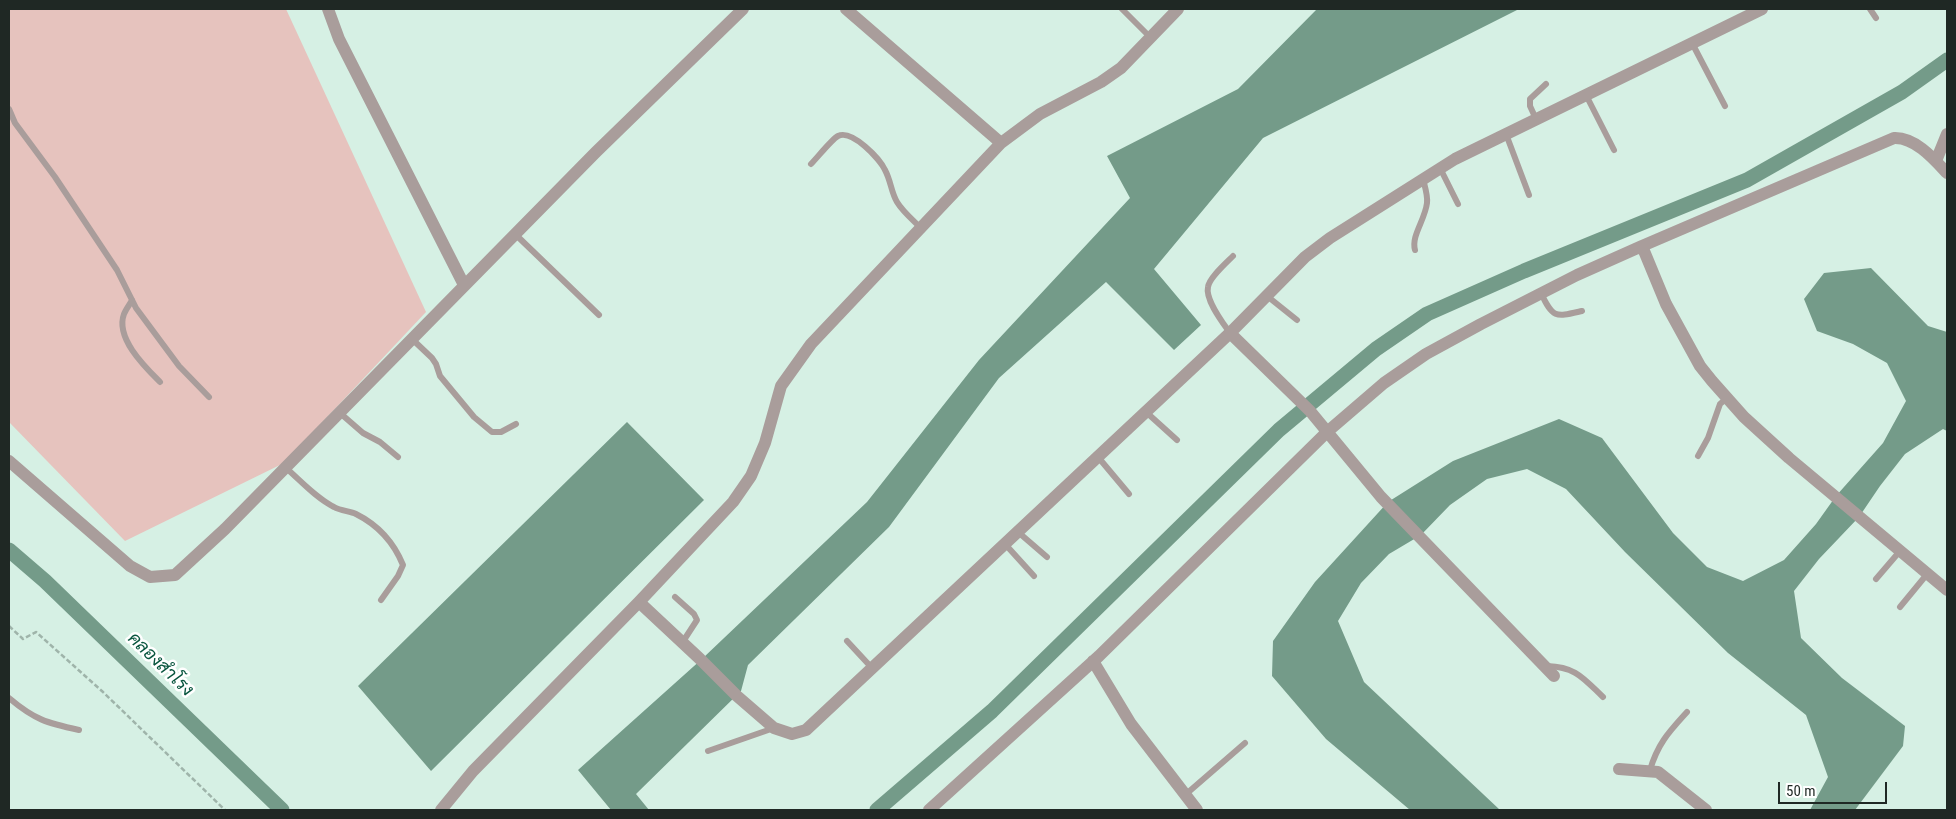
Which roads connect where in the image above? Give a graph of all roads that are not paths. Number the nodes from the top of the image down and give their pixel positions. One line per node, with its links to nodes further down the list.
1 (328, 9): 32 (street)
2 (743, 9): 28 (street)
3 (846, 9): 18 (street)
4 (1122, 9): 9 (lane)
5 (1178, 9): 9 (street)
6 (1762, 9): 10 (street)
7 (1870, 9): 8 (lane)
8 (1876, 18)
9 (1151, 38): 18 (street)
10 (1692, 42): 12 (street); 13 (lane)
11 (1546, 84): 15 (lane)
12 (1586, 95): 15 (street); 19 (lane)
13 (1725, 106)
14 (9, 109): 35 (lane)
15 (1536, 120): 16 (street)
16 (1506, 134): 22 (street); 25 (lane)
17 (1947, 134): 20 (street)
18 (1002, 143): 27 (street)
19 (1614, 150)
20 (1936, 161): 23 (street); 29 (street)
21 (811, 164): 27 (lane)
22 (1440, 168): 24 (street); 26 (lane)
23 (1947, 173)
24 (1423, 179): 30 (lane); 34 (street)
25 (1528, 195)
26 (1458, 204)
27 (921, 228): 65 (street)
28 (515, 234): 32 (street); 37 (lane)
29 (1642, 246): 33 (street); 43 (street)
30 (1415, 250)
31 (1233, 256): 39 (lane)
32 (464, 285): 40 (street)
33 (1541, 293): 36 (lane); 47 (street)
34 (1266, 296): 38 (lane); 39 (street)
35 (132, 300): 41 (lane); 42 (lane)
36 (1582, 310)
37 (599, 315)
38 (1297, 320)
39 (1230, 333): 44 (street); 47 (street)
40 (412, 339): 45 (street); 46 (lane)
41 (160, 382)
42 (210, 397)
43 (1727, 398): 49 (lane); 57 (street)
44 (1146, 412): 48 (lane); 51 (street)
45 (340, 413): 50 (lane); 53 (street)
46 (516, 424)
47 (1327, 432): 69 (street); 70 (street)
48 (1178, 440)
49 (1698, 456)
50 (398, 457)
51 (1098, 457): 54 (lane); 55 (street)
52 (9, 461): 53 (street)
53 (286, 468): 64 (lane)
54 (1129, 494)
55 (1018, 532): 56 (street); 58 (lane)
56 (1005, 544): 60 (lane); 71 (street)
57 (1900, 551): 59 (street); 61 (lane)
58 (1047, 558)
59 (1928, 573): 62 (street); 66 (lane)
60 (1034, 576)
61 (1876, 579)
62 (1947, 590)
63 (675, 597): 68 (lane)
64 (381, 600)
65 (639, 602): 68 (street); 83 (street)
66 (1900, 607)
67 (847, 641): 71 (lane)
68 (682, 644): 76 (street)
69 (1093, 661): 82 (street); 84 (street)
70 (1544, 666): 72 (street); 73 (lane)
71 (872, 668): 76 (street)
72 (1554, 676)
73 (1603, 697)
74 (9, 698): 77 (lane)
75 (1687, 712): 81 (lane)
76 (774, 728): 79 (lane)
77 (79, 730)
78 (1245, 743): 82 (lane)
79 (708, 751)
80 (1619, 769): 81 (street)
81 (1650, 770): 86 (street)
82 (1185, 795): 85 (street)
83 (442, 810)
84 (929, 810)
85 (1195, 810)
86 (1706, 810)

